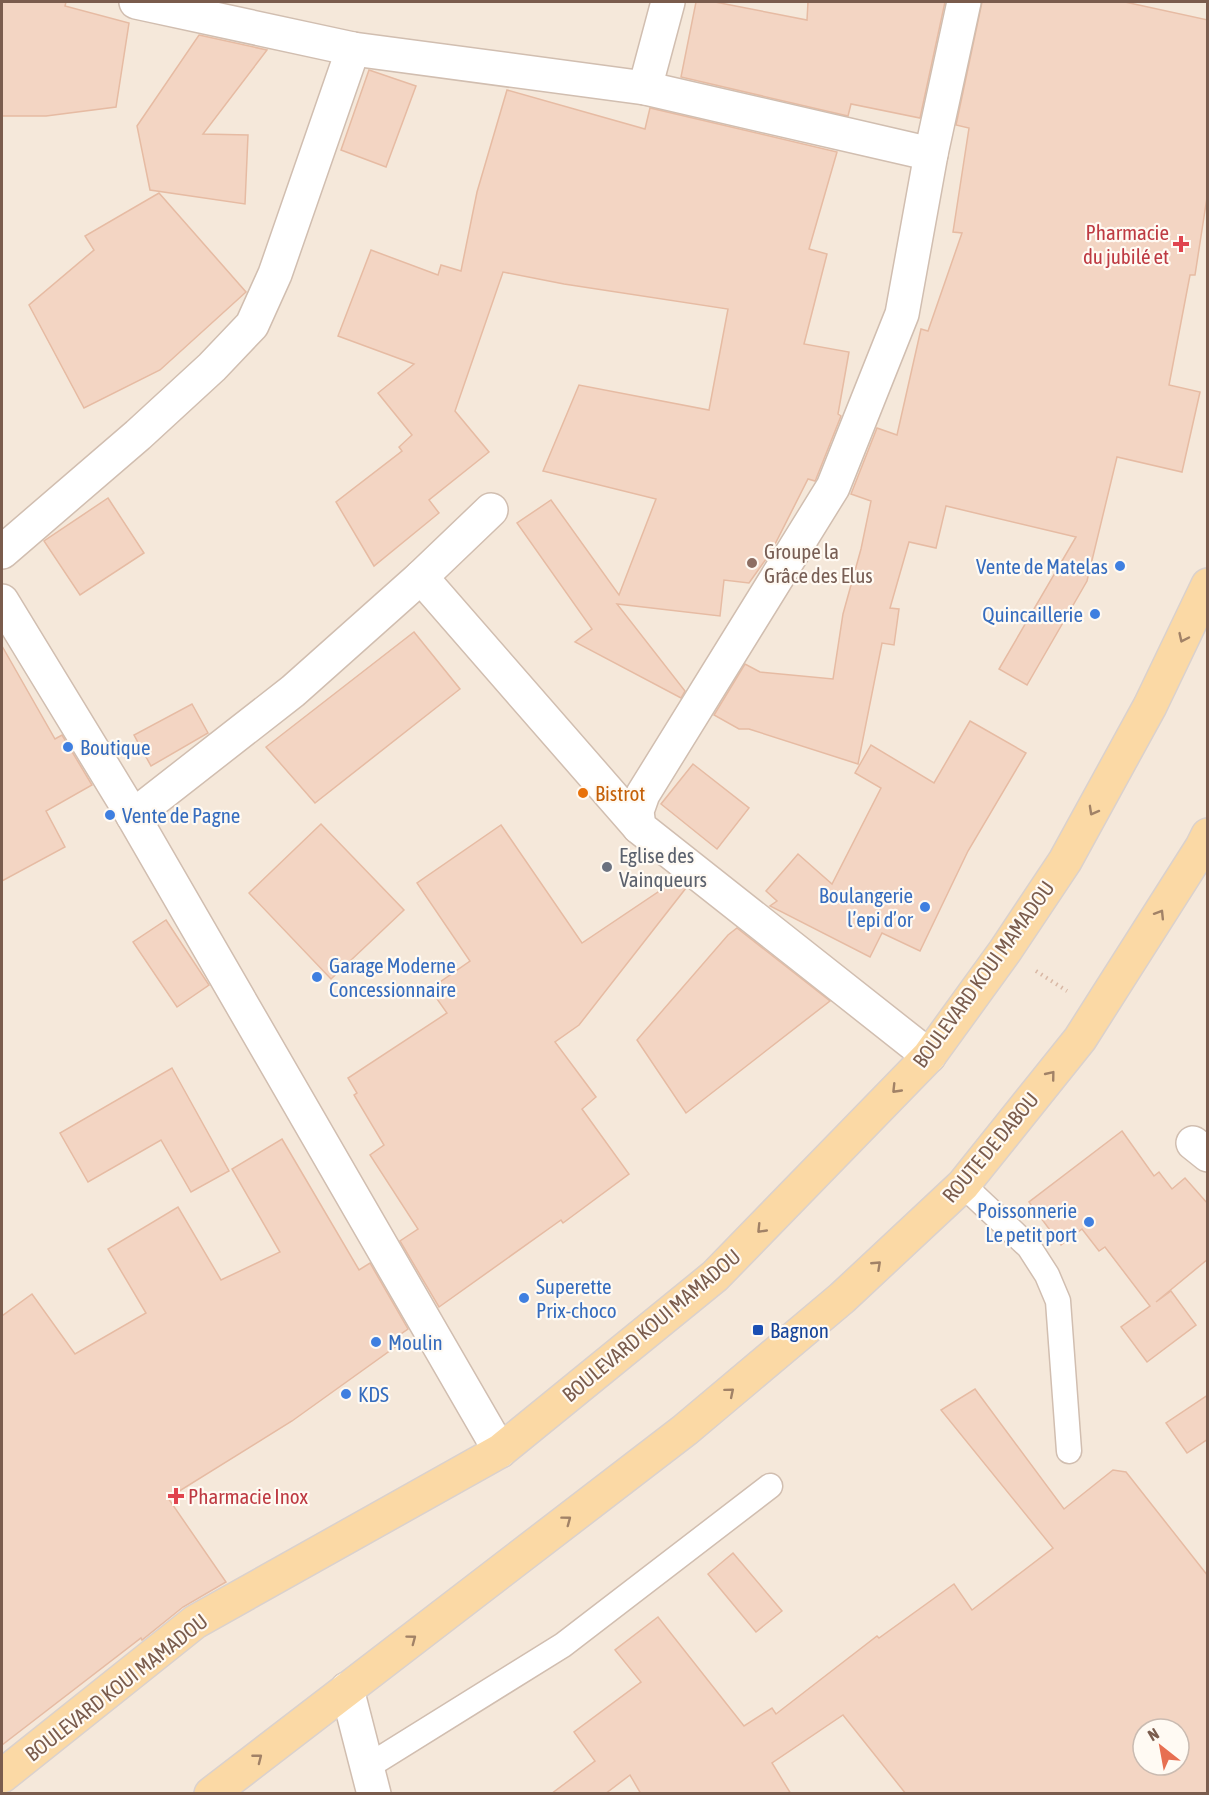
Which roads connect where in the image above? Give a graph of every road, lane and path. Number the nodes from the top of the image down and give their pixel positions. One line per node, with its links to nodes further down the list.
1 (136, 2): 4 (street)
2 (668, 2): 5 (street)
3 (964, 2): 6 (street)
4 (353, 49): 5 (street); 8 (street)
5 (645, 88): 6 (street)
6 (931, 154): 13 (street)
7 (491, 510): 9 (street)
8 (2, 552)
9 (421, 577): 12 (street); 13 (street)
10 (1208, 585): 15 (main road, BOULEVARD KOUI MAMADOU, one-way to 15)
11 (2, 601): 12 (street)
12 (133, 816): 19 (street)
13 (639, 827): 17 (street)
14 (1208, 835): 16 (main road, ROUTE DE DABOU, one-way to 14)
15 (1005, 951): 16 (path); 17 (main road, BOULEVARD KOUI MAMADOU)
16 (1098, 1011): 18 (main road, ROUTE DE DABOU, one-way to 16)
17 (929, 1056): 19 (main road, BOULEVARD KOUI MAMADOU, one-way to 19)
18 (963, 1185): 20 (lane); 22 (main road, ROUTE DE DABOU, one-way to 18)
19 (500, 1451): 23 (main road, BOULEVARD KOUI MAMADOU)
20 (1069, 1451)
21 (770, 1486): 24 (lane)
22 (347, 1689): 24 (street); 25 (main road, one-way to 22)
23 (2, 1776)
24 (371, 1780)
25 (211, 1794)

